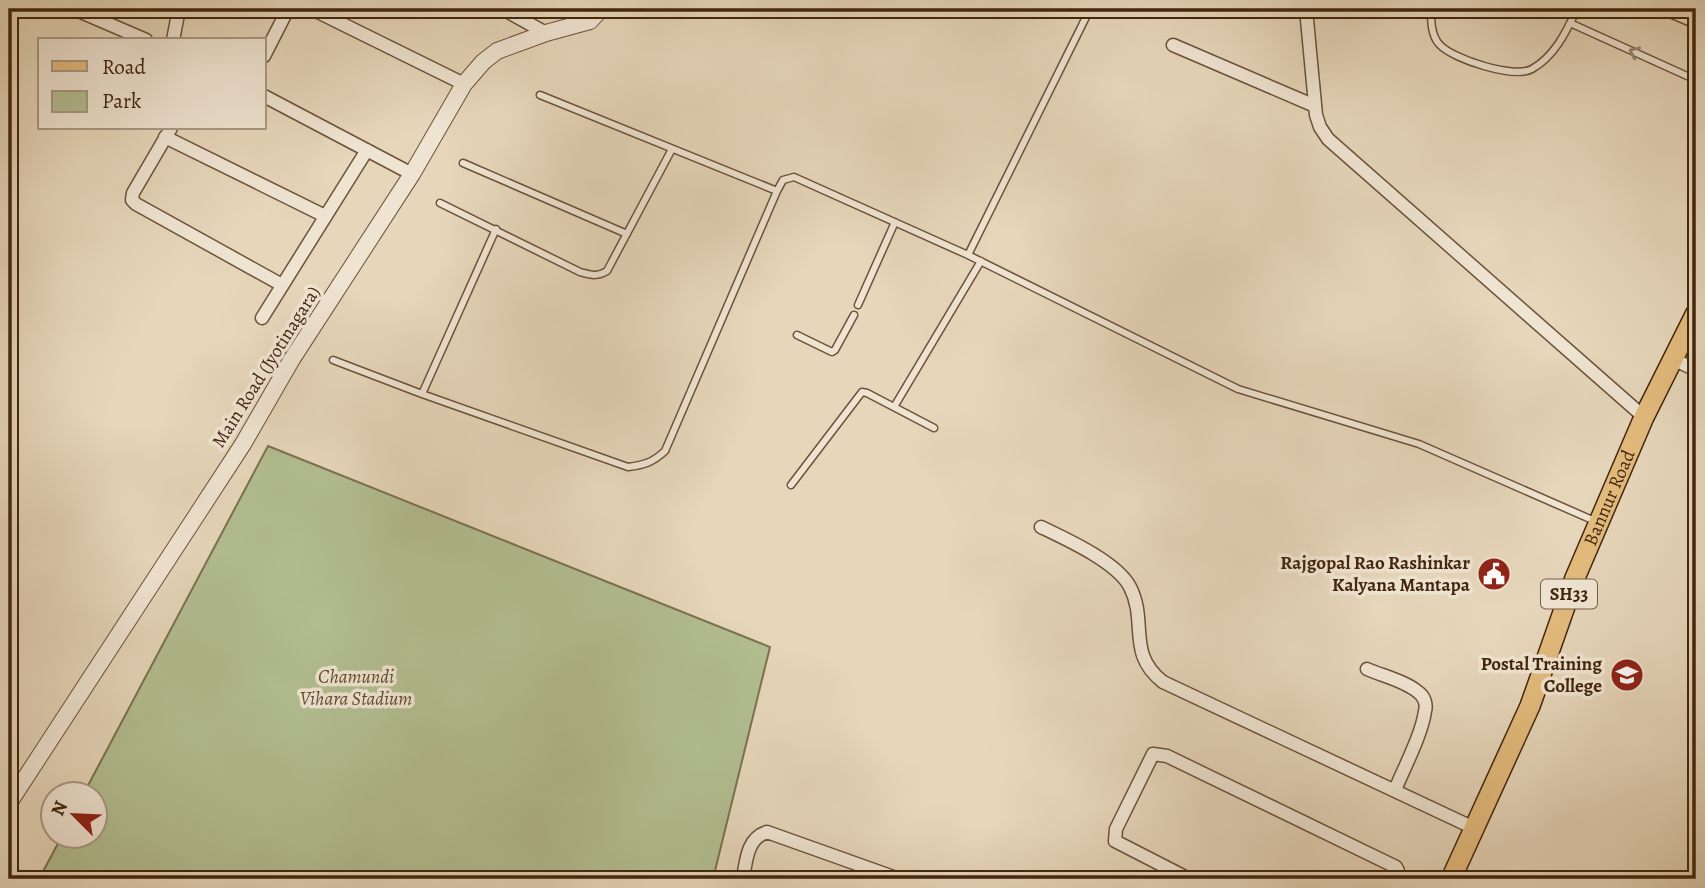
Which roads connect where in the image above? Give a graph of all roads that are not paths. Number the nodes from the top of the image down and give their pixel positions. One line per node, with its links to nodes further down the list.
1 (74, 9): 15 (street)
2 (179, 9): 16 (street)
3 (288, 9): 18 (street)
4 (312, 9): 20 (street)
5 (503, 9): 14 (street)
6 (601, 9): 14 (street, Main Road (Jyotinagara))
7 (1090, 9): 35 (lane)
8 (1306, 9): 23 (street)
9 (1431, 9): 12 (lane)
10 (1577, 9): 12 (lane)
11 (1658, 9): 13 (lane)
12 (1570, 23): 19 (lane, one-way to 12)
13 (1696, 25)
14 (546, 33): 20 (street, Main Road (Jyotinagara))
15 (141, 38)
16 (173, 38)
17 (1173, 45): 23 (street)
18 (266, 52)
19 (1696, 80)
20 (464, 85): 28 (street, Main Road (Jyotinagara))
21 (540, 95): 25 (lane)
22 (266, 97): 26 (street)
23 (1315, 106): 48 (street)
24 (168, 132): 31 (street); 37 (street)
25 (671, 149): 29 (lane); 34 (lane)
26 (366, 150): 28 (street); 31 (street)
27 (463, 163): 34 (lane)
28 (412, 174): 55 (street, Main Road (Jyotinagara))
29 (777, 191): 32 (lane); 46 (lane)
30 (440, 203): 33 (lane)
31 (325, 216): 37 (street)
32 (895, 222): 35 (lane); 38 (lane)
33 (496, 229): 34 (lane); 46 (lane)
34 (627, 234)
35 (968, 255): 36 (lane)
36 (981, 261): 47 (lane); 51 (lane)
37 (282, 285): 41 (street)
38 (858, 305)
39 (1696, 313): 44 (main road, Bannur Road / SH33)
40 (854, 315): 42 (lane)
41 (262, 318)
42 (797, 335)
43 (333, 360): 46 (lane)
44 (1675, 360): 45 (street); 48 (main road, Bannur Road / SH33)
45 (1696, 370)
46 (422, 394)
47 (894, 407): 49 (lane); 50 (lane)
48 (1644, 417): 51 (main road, Bannur Road / SH33)
49 (934, 428)
50 (790, 485)
51 (1598, 523): 56 (main road, Bannur Road / SH33)
52 (1041, 527): 54 (street)
53 (1367, 669): 54 (street)
54 (1395, 790): 56 (street)
55 (9, 803)
56 (1476, 829): 61 (main road, Bannur Road / SH33)
57 (743, 879): 58 (street)
58 (899, 879)
59 (1189, 879): 60 (street)
60 (1395, 879)
61 (1451, 879)

